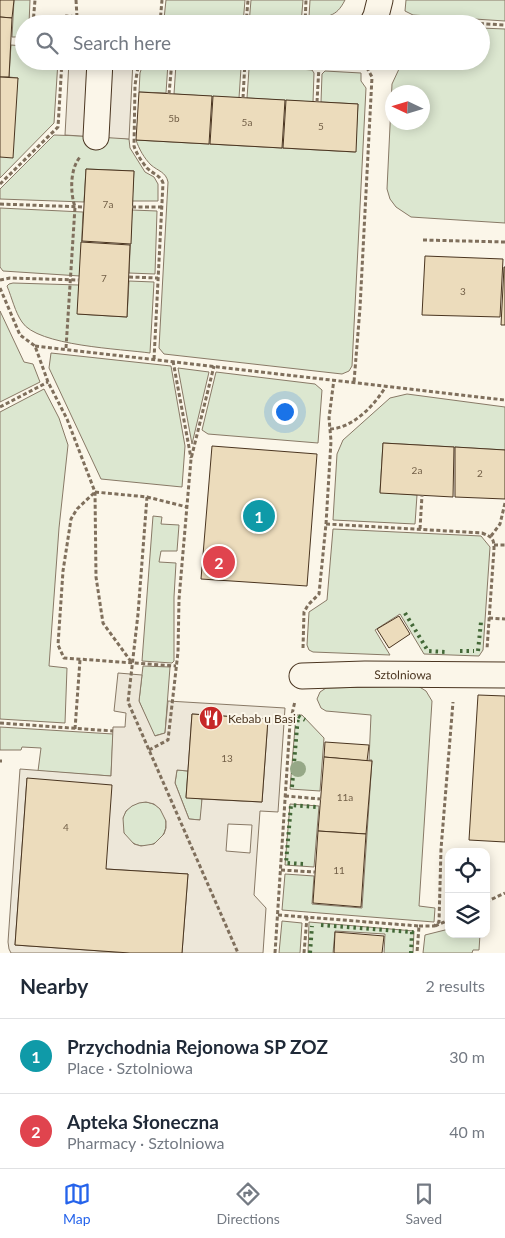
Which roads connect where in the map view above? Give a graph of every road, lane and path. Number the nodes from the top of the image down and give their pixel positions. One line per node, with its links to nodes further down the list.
1 (35, 0): 7 (path)
2 (76, 0): 8 (path)
3 (162, 0): 9 (path)
4 (248, 0): 10 (path)
5 (306, 0): 11 (path)
6 (376, 13): 12 (path)
7 (34, 15)
8 (77, 15)
9 (161, 15)
10 (247, 15)
11 (305, 15)
12 (399, 15)
13 (490, 23): 14 (path)
14 (505, 24)
15 (61, 70): 26 (path)
16 (100, 70): 25 (street)
17 (137, 70): 31 (path)
18 (171, 70): 22 (path)
19 (244, 70): 23 (path)
20 (320, 70): 24 (path)
21 (368, 70): 49 (path)
22 (169, 94)
23 (242, 98)
24 (317, 102)
25 (96, 137): 28 (path)
26 (0, 184)
27 (0, 204): 28 (path)
28 (75, 207): 29 (path); 37 (path)
29 (83, 207)
30 (132, 207): 31 (path)
31 (162, 207): 35 (path)
32 (423, 240): 33 (path)
33 (505, 242)
34 (129, 277): 35 (path)
35 (158, 278): 44 (path)
36 (0, 280): 37 (path)
37 (71, 280): 38 (path); 43 (path)
38 (79, 280)
39 (0, 288): 41 (path)
40 (0, 302): 41 (path)
41 (5, 302): 42 (path)
42 (35, 346): 43 (path); 48 (path)
43 (66, 348): 44 (path)
44 (154, 359): 45 (path)
45 (174, 361): 46 (path); 54 (path)
46 (214, 366): 47 (path); 54 (path)
47 (334, 379): 49 (path); 53 (path)
48 (48, 382): 52 (path); 55 (path)
49 (354, 382): 50 (path)
50 (386, 386): 51 (path); 53 (path)
51 (505, 400)
52 (0, 407)
53 (330, 430): 60 (path)
54 (191, 459): 59 (path)
55 (95, 492): 57 (path); 69 (path); 70 (path)
56 (422, 495): 61 (path)
57 (147, 497): 59 (path); 70 (path)
58 (505, 503): 62 (path)
59 (187, 506): 71 (path)
60 (326, 524): 61 (path); 65 (path)
61 (420, 529): 62 (path)
62 (491, 536): 63 (path)
63 (494, 545): 64 (path); 66 (path)
64 (505, 545)
65 (304, 612)
66 (489, 618): 67 (path); 68 (path)
67 (505, 619)
68 (487, 651)
69 (80, 660): 70 (path); 76 (path)
70 (132, 664): 71 (path); 78 (path)
71 (176, 666): 78 (path)
72 (505, 675): 73 (street, Sztolniowa)
73 (302, 676): 79 (path)
74 (454, 699): 89 (path)
75 (0, 723): 76 (path)
76 (75, 729): 77 (path)
77 (113, 731)
78 (149, 750): 90 (path)
79 (286, 796): 80 (path); 81 (path)
80 (321, 799)
81 (281, 870): 82 (path); 85 (path)
82 (315, 872)
83 (505, 893): 84 (path)
84 (490, 900)
85 (278, 915): 86 (path); 91 (path)
86 (307, 917): 88 (path); 92 (path)
87 (445, 922): 89 (path)
88 (419, 926): 89 (path); 93 (path)
89 (434, 926)
90 (238, 953)
91 (276, 953)
92 (304, 953)
93 (417, 953)

